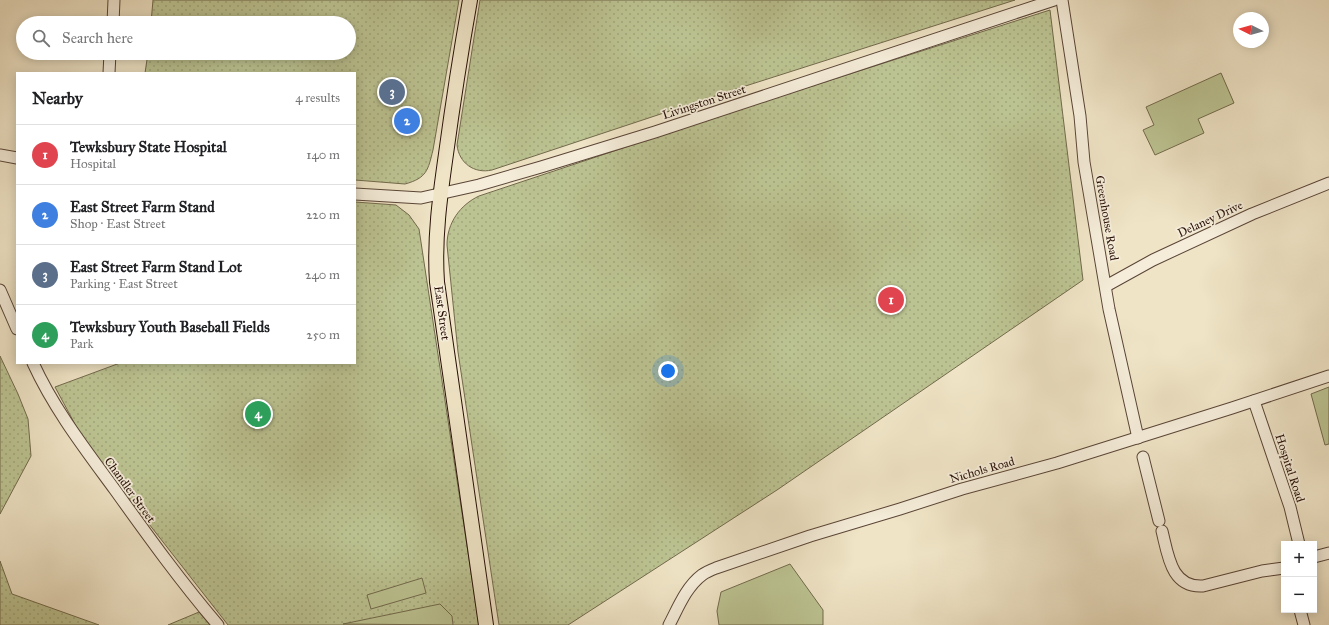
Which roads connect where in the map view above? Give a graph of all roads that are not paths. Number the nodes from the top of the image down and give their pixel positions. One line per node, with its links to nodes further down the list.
1 (114, 0): 5 (street)
2 (470, 0): 12 (main road, East Street)
3 (1054, 0): 12 (street, Livingston Street)
4 (1062, 0): 13 (street, Greenhouse Road)
5 (113, 16)
6 (110, 60): 7 (street)
7 (109, 72)
8 (0, 155): 9 (street)
9 (16, 158)
10 (1329, 184): 13 (street, Delaney Drive)
11 (356, 194): 12 (street, Livingston Street)
12 (441, 194): 27 (main road, East Street)
13 (1106, 286): 19 (street, Greenhouse Road)
14 (0, 290): 15 (street)
15 (16, 327)
16 (34, 364): 26 (street, Chandler Street)
17 (1329, 376): 18 (street, Nichols Road)
18 (1254, 401): 19 (street, Nichols Road); 21 (street, Hospital Road)
19 (1138, 438): 28 (street, Nichols Road)
20 (1143, 457): 24 (street)
21 (1298, 541)
22 (1329, 553): 23 (street)
23 (1317, 555)
24 (1281, 568)
25 (1301, 613): 29 (street)
26 (218, 625)
27 (486, 625)
28 (669, 625)
29 (1304, 625)

